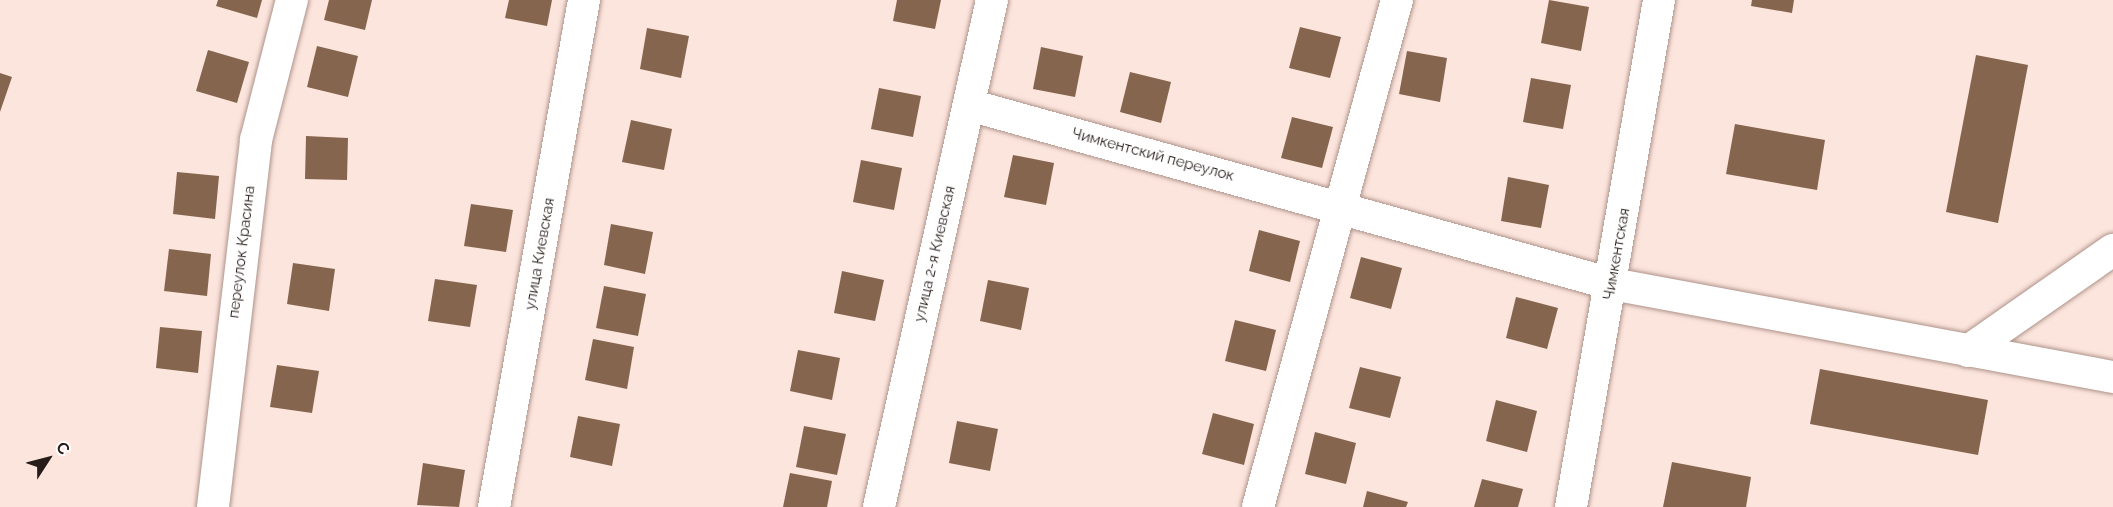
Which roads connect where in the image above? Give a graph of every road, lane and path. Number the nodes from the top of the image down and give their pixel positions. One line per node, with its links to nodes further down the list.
1 (292, 0): 12 (street, переулок Красина)
2 (584, 0): 13 (street, улица Киевская)
3 (992, 0): 6 (street, улица 2-я Киевская)
4 (1397, 0): 7 (street)
5 (1659, 0): 9 (street, Чимкентская)
6 (969, 105): 7 (street, Чимкентский переулок); 14 (street, улица 2-я Киевская)
7 (1337, 205): 9 (street, Чимкентский переулок); 15 (street)
8 (2113, 250): 10 (street)
9 (1612, 284): 10 (street, Чимкентский переулок); 16 (street, Чимкентская)
10 (1968, 351): 11 (street, Чимкентский переулок)
11 (2113, 377)
12 (213, 507)
13 (494, 507)
14 (879, 507)
15 (1258, 507)
16 (1571, 507)

